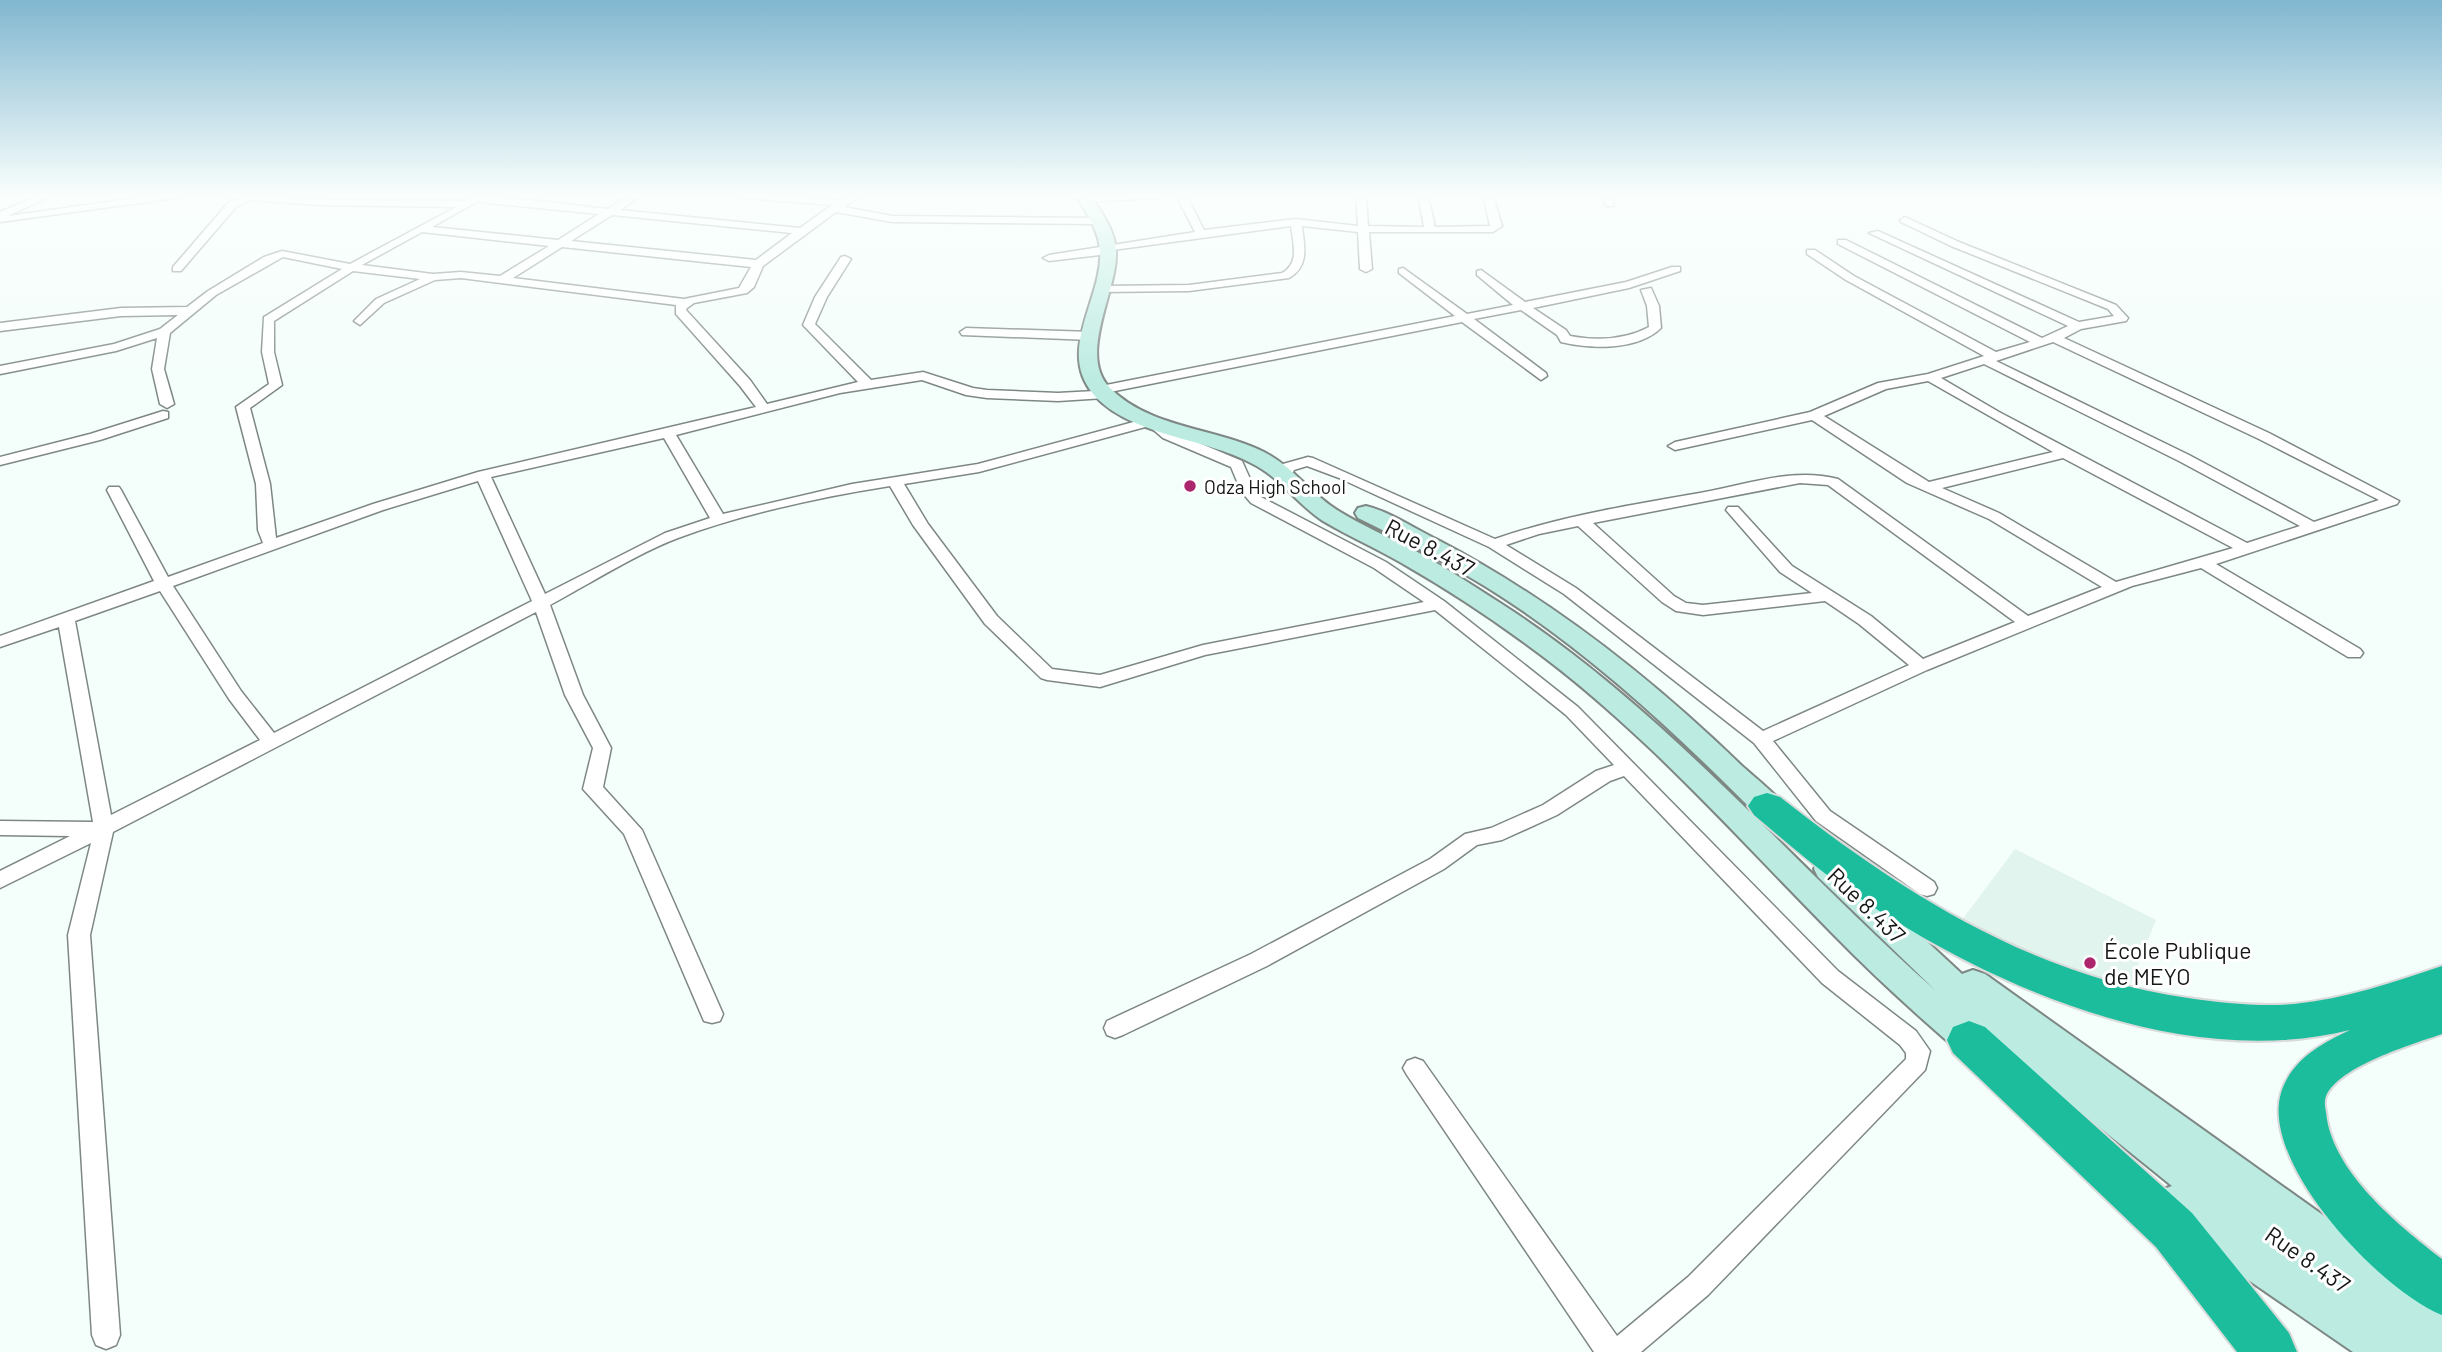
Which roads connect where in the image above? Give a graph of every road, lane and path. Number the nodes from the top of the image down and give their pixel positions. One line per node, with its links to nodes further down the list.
1 (186, 258): 18 (street)
2 (275, 258): 29 (street)
3 (308, 258): 17 (street)
4 (367, 258): 17 (street)
5 (539, 258): 24 (street)
6 (703, 258): 16 (street)
7 (766, 258): 16 (street)
8 (1106, 258): 25 (main road)
9 (1300, 258): 25 (street)
10 (1366, 258): 19 (street)
11 (1820, 258): 38 (street)
12 (1876, 258): 37 (street)
13 (1929, 258): 32 (street)
14 (1990, 258): 32 (street)
15 (845, 259): 42 (street)
16 (758, 264): 27 (street)
17 (350, 267): 23 (street); 61 (street)
18 (177, 269)
19 (1366, 269)
20 (1676, 270): 28 (street)
21 (1403, 271): 30 (street)
22 (1481, 273): 28 (street)
23 (433, 277): 24 (street); 31 (street)
24 (502, 280): 27 (street)
25 (1101, 289): 36 (main road)
26 (1647, 290): 28 (street)
27 (685, 303): 44 (street)
28 (1521, 305): 30 (street)
29 (188, 311): 33 (street); 34 (street)
30 (1465, 317): 40 (street); 43 (street)
31 (360, 321)
32 (2078, 326): 37 (street)
33 (0, 327)
34 (164, 332): 39 (street); 50 (street)
35 (967, 332): 36 (street)
36 (1091, 336): 43 (main road)
37 (2047, 340): 38 (street); 59 (street)
38 (1990, 358): 41 (street); 59 (street)
39 (0, 370)
40 (1541, 376)
41 (1930, 377): 45 (street); 49 (street)
42 (867, 384): 43 (street); 44 (street)
43 (1103, 392): 46 (main road, Rue 8.437)
44 (764, 409): 47 (street)
45 (1814, 415): 48 (street); 54 (street)
46 (1152, 421): 52 (main road, Rue 8.437); 53 (street); 68 (street)
47 (667, 432): 51 (street); 57 (street)
48 (1675, 446)
49 (2065, 453): 54 (street); 62 (street)
50 (0, 461)
51 (483, 475): 61 (street); 67 (street)
52 (1285, 475): 60 (street); 77 (main road, Rue 8.437); 87 (main road, Rue 8.437)
53 (894, 480): 57 (street); 68 (street)
54 (1927, 487): 65 (street)
55 (114, 490): 64 (street)
56 (1733, 510): 66 (street)
57 (719, 520): 67 (street)
58 (1581, 520): 60 (street); 66 (street); 70 (street)
59 (2311, 526): 62 (street)
60 (1493, 544): 74 (street)
61 (271, 545): 64 (street)
62 (2244, 548): 63 (street)
63 (2203, 563): 65 (street); 72 (street)
64 (163, 584): 69 (street); 75 (street)
65 (2115, 588): 70 (street)
66 (1830, 596): 73 (street)
67 (541, 602): 75 (street); 84 (street)
68 (1438, 604): 76 (street)
69 (66, 619): 71 (street); 79 (street)
70 (2028, 624): 73 (street)
71 (0, 642)
72 (2354, 653)
73 (1921, 666): 74 (street)
74 (1761, 739): 81 (street)
75 (271, 742): 79 (street)
76 (1629, 767): 86 (street); 95 (street)
77 (1767, 806): 82 (main road, Rue 8.437); 83 (highway)
78 (0, 828): 79 (street)
79 (104, 830): 80 (street); 92 (street)
80 (0, 880)
81 (1927, 888)
82 (1863, 904): 90 (main road); 93 (main road, Rue 8.437)
83 (2442, 983)
84 (712, 1014)
85 (2442, 1016): 89 (highway)
86 (1115, 1028)
87 (1969, 1040): 91 (main road, Rue 8.437); 96 (highway)
88 (1415, 1068): 94 (street)
89 (2442, 1290)
90 (2442, 1317)
91 (2345, 1324): 97 (main road); 98 (main road, Rue 8.437)
92 (106, 1335)
93 (2442, 1350)
94 (1611, 1352)
95 (1619, 1352)
96 (2270, 1352)
97 (2384, 1352)
98 (2389, 1352)

